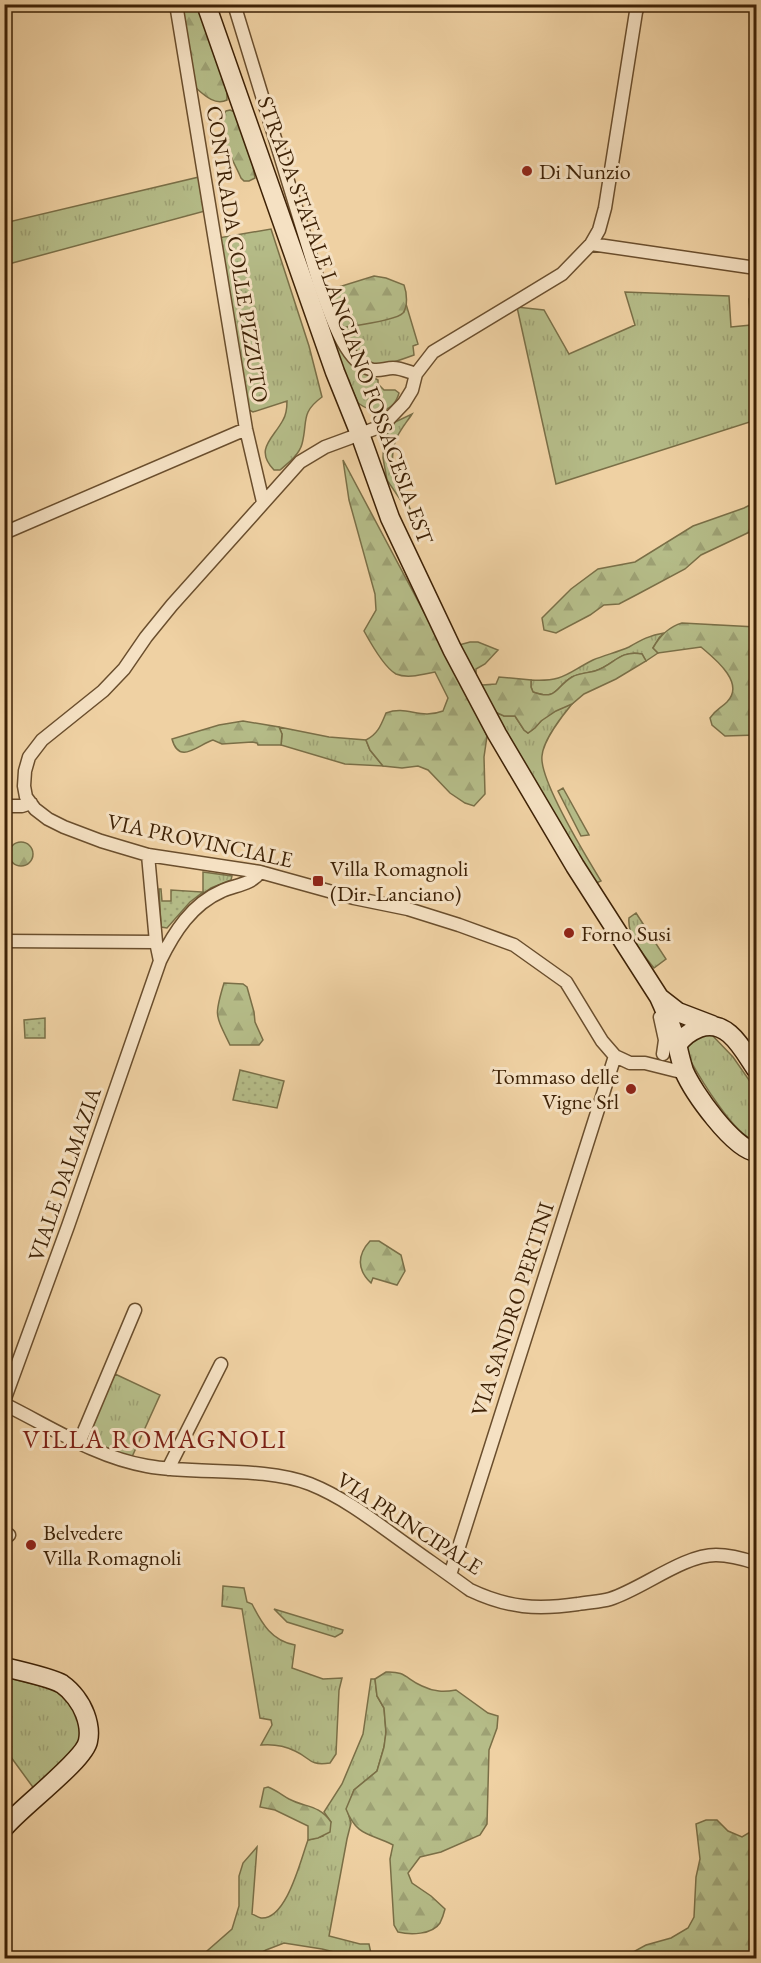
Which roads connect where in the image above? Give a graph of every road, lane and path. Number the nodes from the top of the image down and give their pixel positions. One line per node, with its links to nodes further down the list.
1 (176, 4): 8 (street, CONTRADA COLLE PIZZUTO)
2 (206, 4): 9 (main road, STRADA STATALE LANCIANO FOSSACESIA EST)
3 (234, 4): 7 (street)
4 (639, 4): 5 (street)
5 (591, 244): 6 (street); 7 (street)
6 (756, 268)
7 (416, 374): 9 (street)
8 (246, 429): 10 (street); 11 (street, CONTRADA COLLE PIZZUTO)
9 (360, 434): 10 (street); 19 (main road, STRADA STATALE LANCIANO FOSSACESIA EST)
10 (263, 502): 12 (street)
11 (4, 534)
12 (31, 803): 13 (street); 14 (street, VIA PROVINCIALE)
13 (4, 806)
14 (148, 855): 15 (street, VIA PROVINCIALE); 17 (street)
15 (260, 872): 18 (street, VIALE DALMAZIA); 23 (street, VIA PROVINCIALE)
16 (4, 942): 17 (street)
17 (156, 942): 18 (street)
18 (160, 961): 30 (street, VIALE DALMAZIA)
19 (648, 980): 20 (main road, STRADA STATALE LANCIANO FOSSACESIA EST); 22 (street)
20 (659, 997): 21 (main road); 22 (main road)
21 (717, 1026): 22 (main road); 25 (main road)
22 (670, 1050): 24 (street); 26 (main road)
23 (615, 1056): 24 (street); 34 (street, VIA SANDRO PERTINI)
24 (645, 1063): 26 (street)
25 (756, 1069)
26 (685, 1073): 27 (main road)
27 (755, 1154)
28 (135, 1310): 31 (street)
29 (221, 1364): 32 (street)
30 (5, 1404): 31 (street, VIA PRINCIPALE)
31 (79, 1443): 32 (street, VIA PRINCIPALE)
32 (168, 1469): 34 (street, VIA PRINCIPALE)
33 (756, 1563): 34 (street, VIA PRINCIPALE)
34 (450, 1575)
35 (4, 1667): 36 (main road)
36 (4, 1828)

